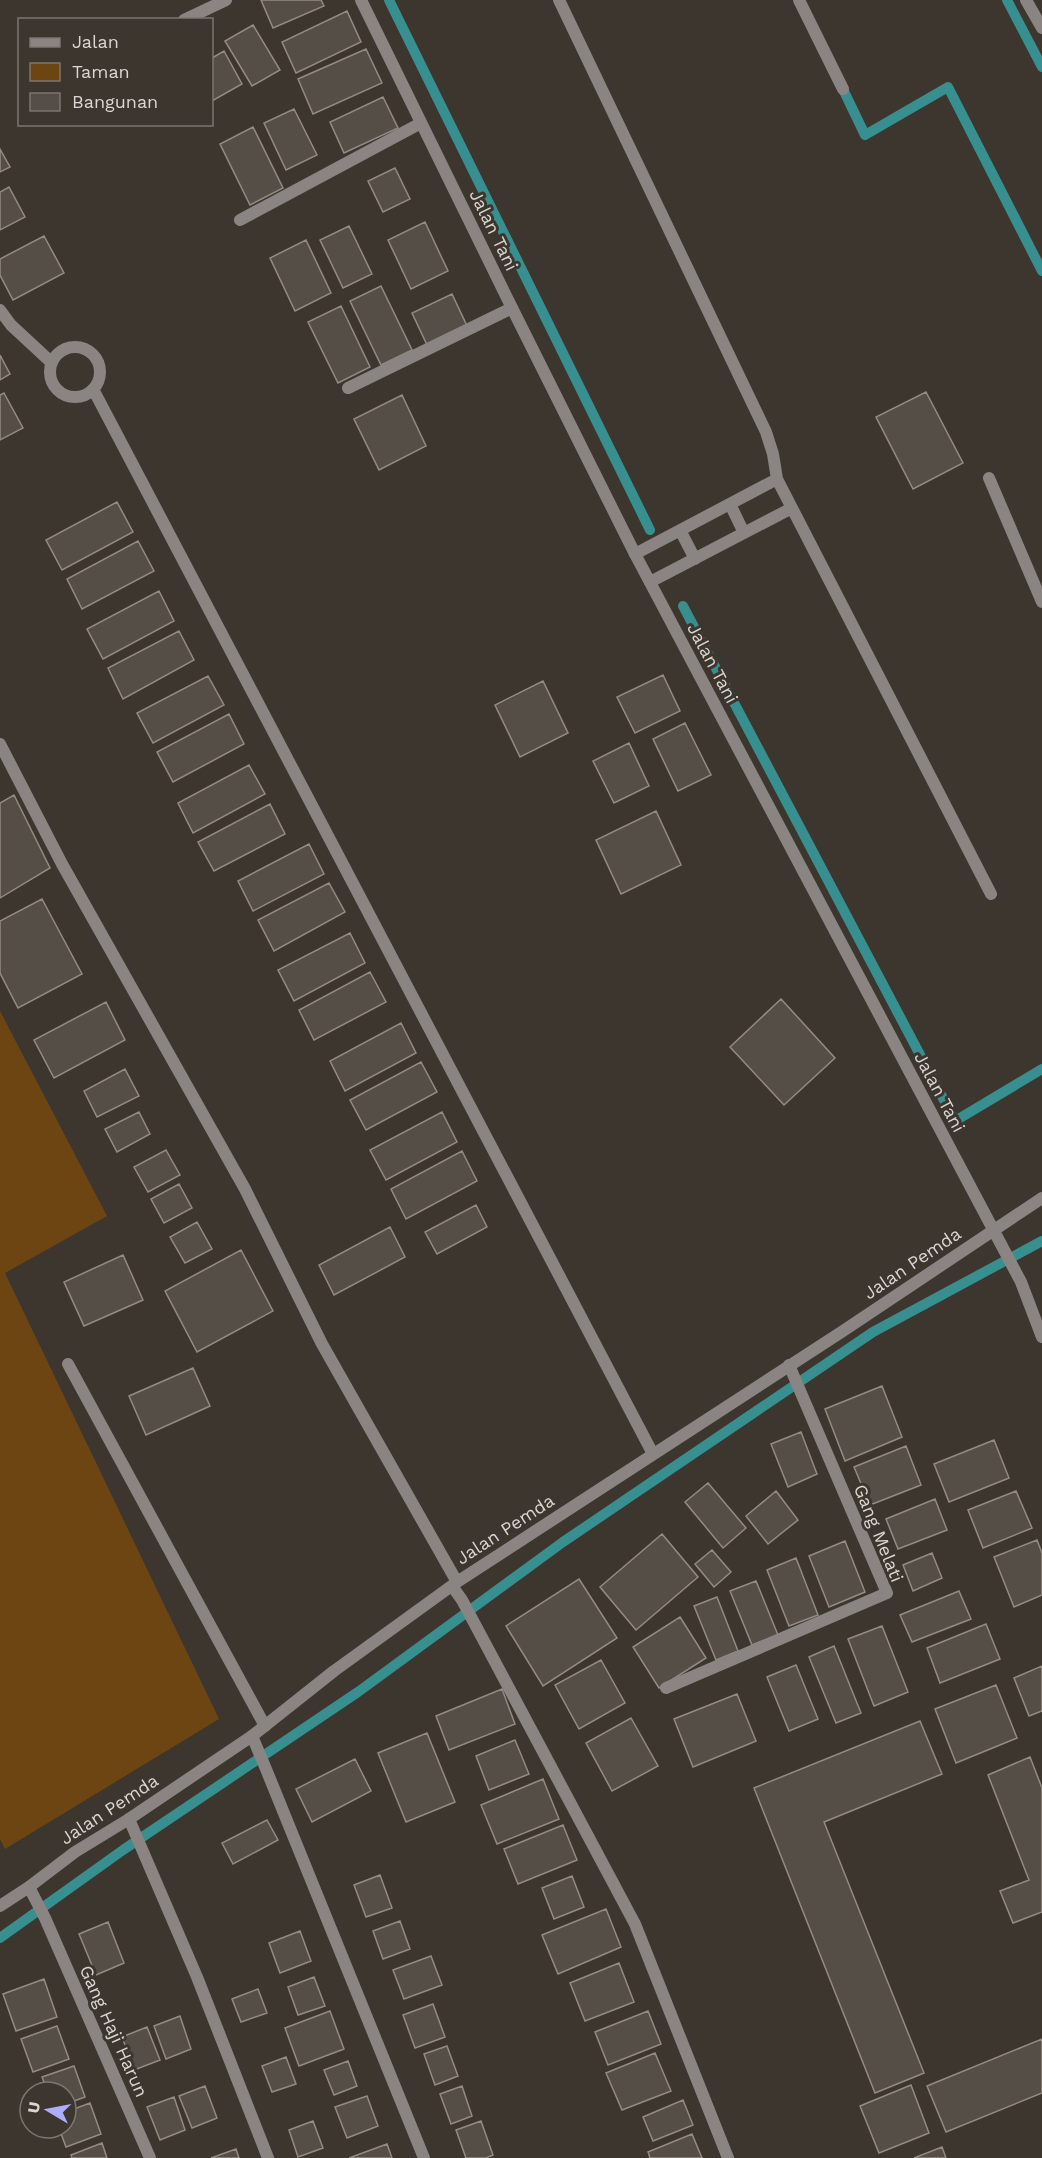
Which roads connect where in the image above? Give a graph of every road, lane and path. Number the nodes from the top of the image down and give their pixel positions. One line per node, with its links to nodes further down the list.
1 (226, 0): 6 (street)
2 (361, 0): 9 (street, Jalan Tani)
3 (559, 0): 17 (street)
4 (800, 0): 8 (street)
5 (1026, 0): 7 (street)
6 (188, 18)
7 (1042, 28)
8 (843, 89)
9 (421, 123): 10 (street); 11 (street, Jalan Tani)
10 (240, 220)
11 (512, 308): 14 (street); 22 (street, Jalan Tani)
12 (0, 310): 13 (street)
13 (52, 363): 15 (street); 15 (street)
14 (348, 387)
15 (93, 389): 33 (street)
16 (989, 477): 25 (street)
17 (777, 479): 18 (street); 19 (street)
18 (730, 504): 20 (street); 21 (street)
19 (792, 508): 21 (street); 27 (street)
20 (680, 530): 22 (street); 23 (street)
21 (744, 533): 23 (street)
22 (635, 554): 24 (street, Jalan Tani)
23 (695, 559): 24 (street)
24 (650, 582): 29 (street, Jalan Tani)
25 (1042, 602)
26 (0, 744): 34 (street)
27 (991, 894)
28 (1042, 1198): 29 (street, Jalan Pemda)
29 (992, 1230): 30 (street, Jalan Tani); 32 (street, Jalan Pemda)
30 (1042, 1337)
31 (68, 1365): 36 (street)
32 (789, 1365): 33 (street, Jalan Pemda); 35 (street, Gang Melati)
33 (653, 1454): 34 (street, Jalan Pemda)
34 (454, 1584): 36 (street, Jalan Pemda); 44 (street)
35 (666, 1688)
36 (265, 1726): 37 (street, Jalan Pemda)
37 (254, 1741): 38 (street, Jalan Pemda); 43 (street)
38 (132, 1825): 39 (street, Jalan Pemda); 42 (street)
39 (31, 1893): 40 (street, Jalan Pemda); 41 (street, Gang Haji Harun)
40 (0, 1906)
41 (150, 2158)
42 (268, 2158)
43 (424, 2158)
44 (728, 2158)

